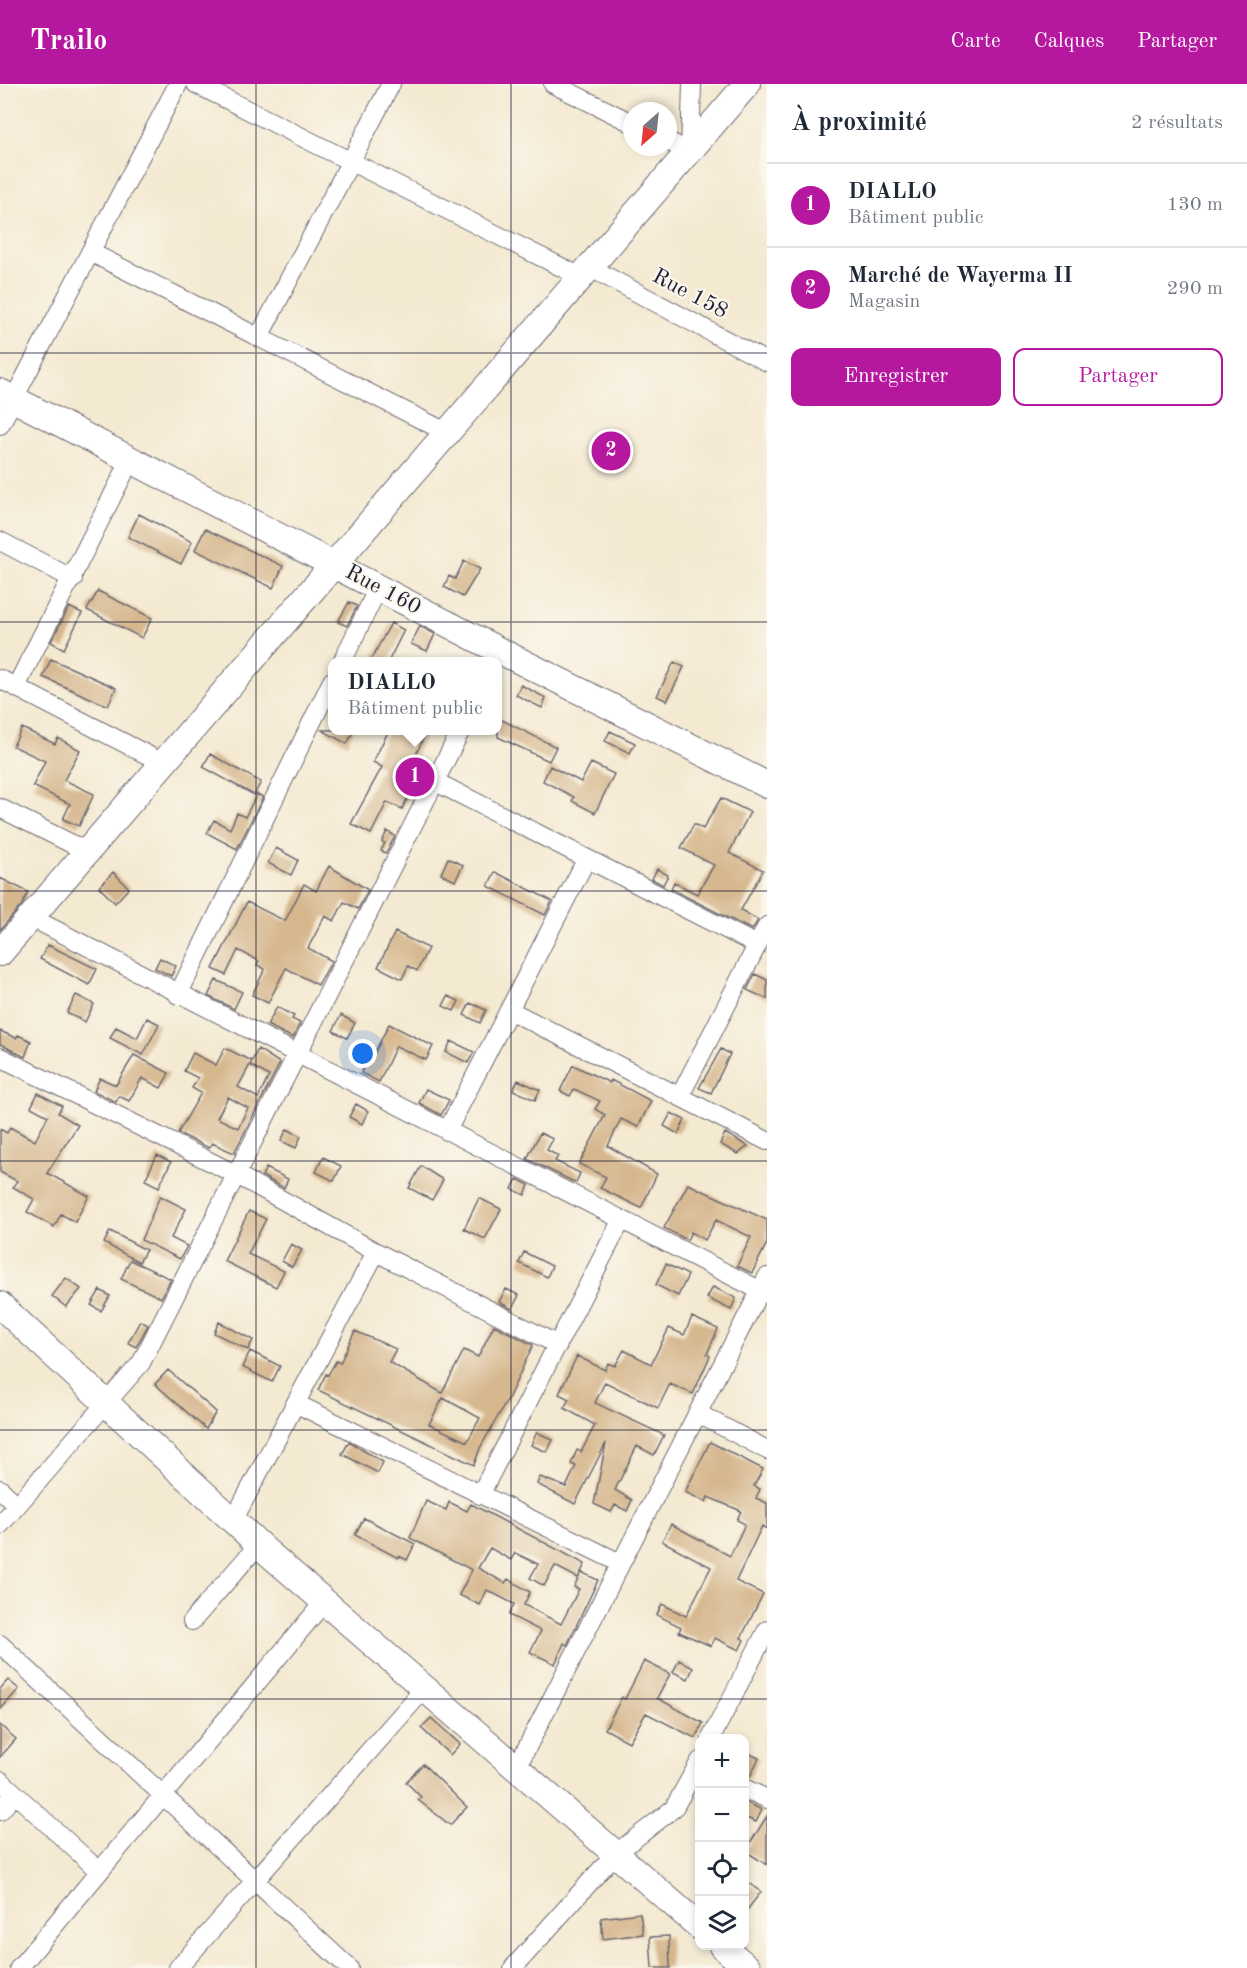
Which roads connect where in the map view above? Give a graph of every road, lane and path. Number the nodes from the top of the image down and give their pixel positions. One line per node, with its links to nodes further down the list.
1 (178, 84): 10 (street)
2 (196, 84): 9 (street, Rue 158)
3 (391, 84): 9 (street)
4 (553, 84): 7 (street)
5 (692, 84): 8 (street)
6 (747, 84): 8 (street)
7 (623, 119)
8 (679, 147): 11 (street)
9 (351, 162): 11 (street, Rue 158); 12 (street)
10 (90, 252): 12 (street); 14 (street)
11 (587, 273): 13 (street, Rue 158); 16 (street)
12 (260, 337): 16 (street)
13 (767, 362)
14 (7, 395): 15 (street); 17 (street, Rue 160)
15 (0, 425)
16 (448, 433): 19 (street)
17 (130, 461): 19 (street, Rue 160); 20 (street)
18 (0, 541): 20 (street)
19 (336, 564): 21 (street, Rue 160); 28 (street)
20 (73, 579): 25 (street)
21 (378, 588): 22 (street, Rue 160); 23 (street)
22 (498, 656)
23 (344, 657)
24 (502, 658): 30 (street, Rue 160)
25 (8, 683): 28 (street)
26 (328, 691): 38 (street)
27 (459, 735): 29 (street)
28 (163, 763): 32 (street)
29 (436, 782): 33 (street); 40 (street)
30 (767, 785)
31 (0, 808): 32 (street)
32 (86, 851): 34 (street)
33 (586, 860): 37 (street); 39 (street)
34 (30, 918): 36 (street); 38 (street)
35 (767, 926): 37 (street)
36 (3, 945)
37 (757, 945): 42 (street)
38 (178, 995): 40 (street)
39 (509, 1010): 42 (street); 43 (street)
40 (296, 1054): 43 (street); 45 (street)
41 (0, 1057): 45 (street)
42 (680, 1096): 44 (street)
43 (447, 1131): 46 (street)
44 (767, 1141)
45 (237, 1175): 47 (street); 51 (street)
46 (621, 1221): 48 (street); 50 (street)
47 (376, 1252): 50 (street); 52 (street)
48 (765, 1287): 53 (street)
49 (0, 1305): 51 (street)
50 (558, 1345): 56 (street)
51 (105, 1403): 57 (street); 58 (street)
52 (297, 1404): 56 (street); 58 (street)
53 (697, 1413): 54 (street); 61 (street)
54 (767, 1450)
55 (0, 1489): 57 (street)
56 (480, 1495): 61 (street)
57 (17, 1505): 59 (street)
58 (234, 1521): 60 (street)
59 (0, 1525)
60 (259, 1544): 62 (street); 63 (street)
61 (620, 1563): 68 (street)
62 (324, 1602): 66 (street); 73 (street)
63 (192, 1621)
64 (766, 1633): 67 (street)
65 (0, 1644): 73 (street)
66 (424, 1689): 68 (street); 78 (street)
67 (713, 1734)
68 (516, 1769): 76 (street)
69 (695, 1770): 76 (street)
70 (0, 1780): 72 (street)
71 (749, 1790): 74 (street)
72 (15, 1794): 75 (street); 77 (street)
73 (162, 1795): 77 (street); 78 (street)
74 (767, 1799)
75 (0, 1811)
76 (614, 1855): 79 (street); 84 (street)
77 (99, 1871): 81 (street)
78 (254, 1880): 82 (street); 83 (street)
79 (695, 1924)
80 (727, 1950): 85 (street)
81 (21, 1967)
82 (178, 1968)
83 (349, 1968)
84 (513, 1968)
85 (748, 1968)

